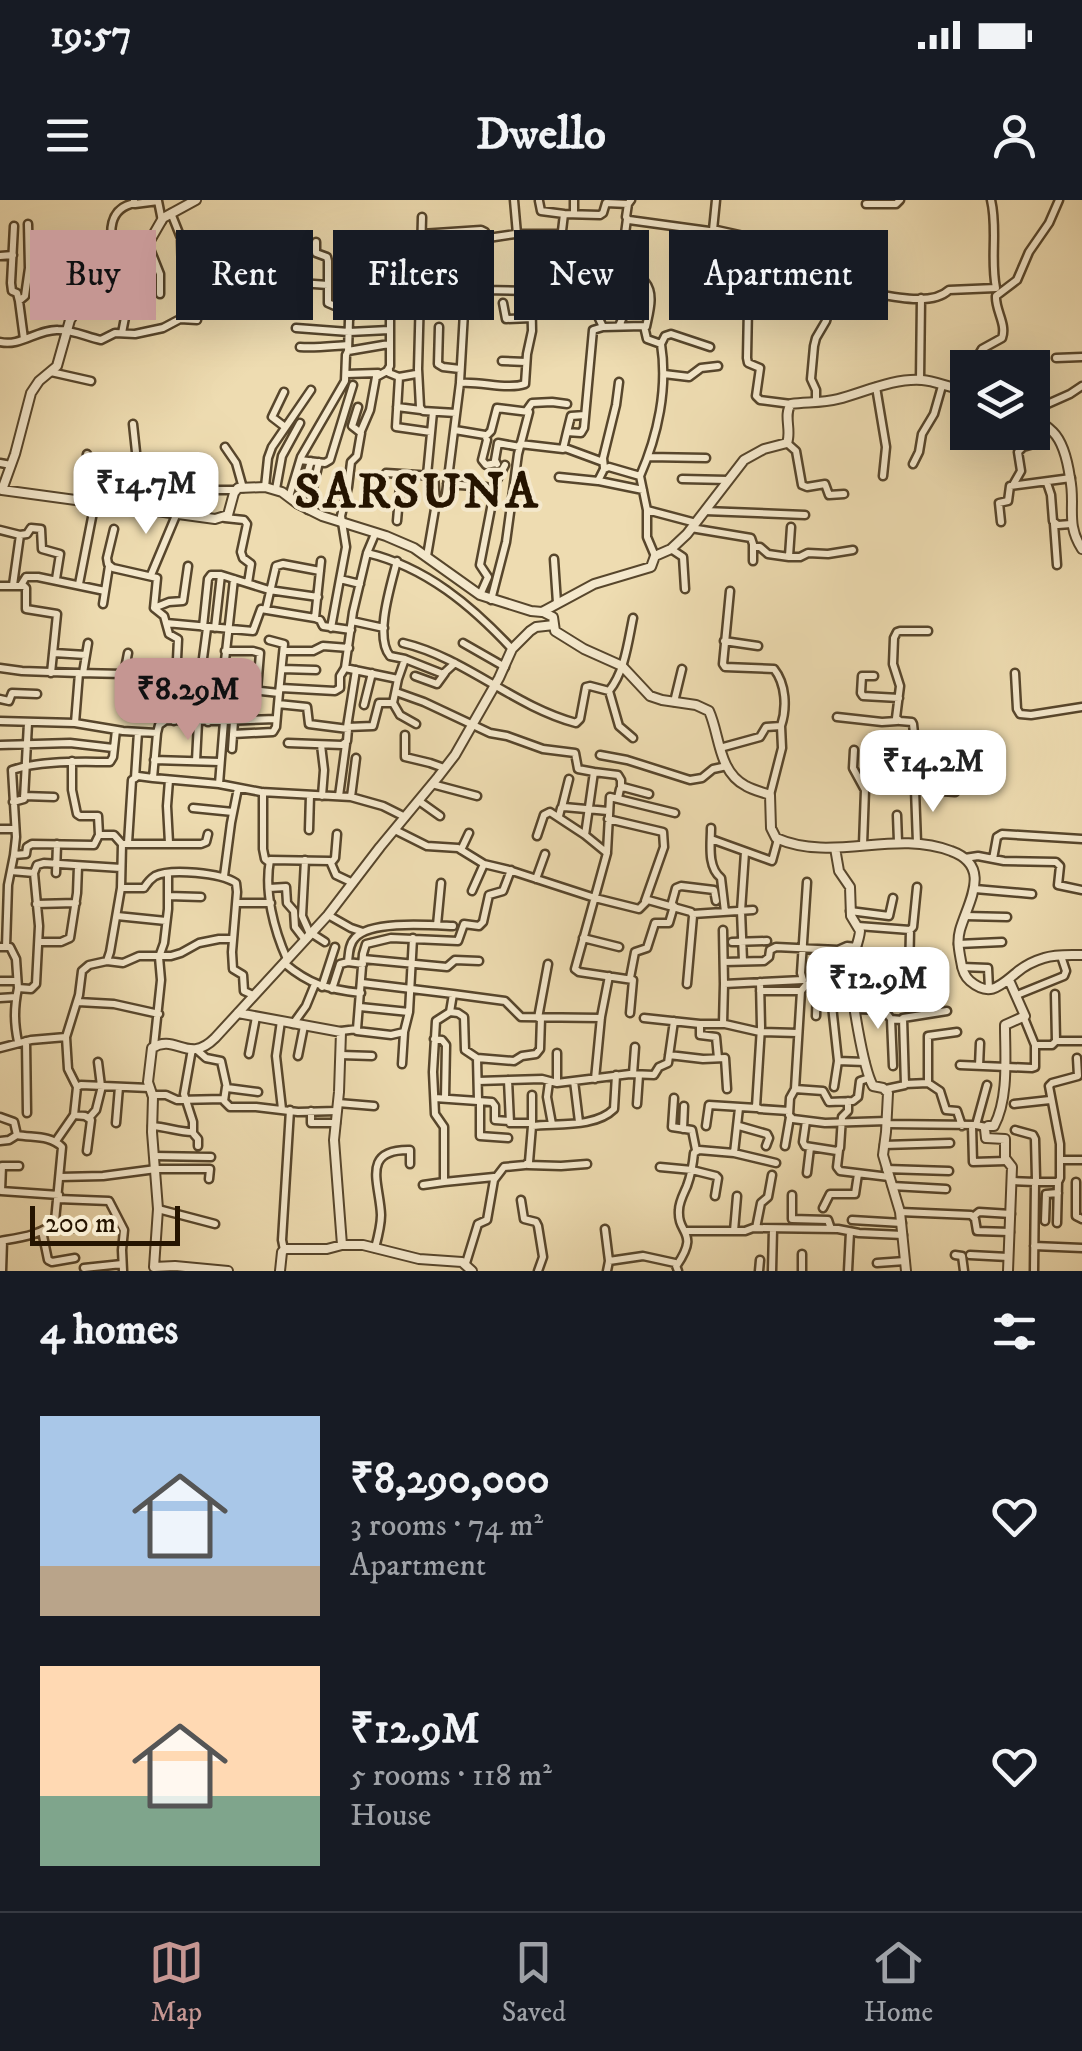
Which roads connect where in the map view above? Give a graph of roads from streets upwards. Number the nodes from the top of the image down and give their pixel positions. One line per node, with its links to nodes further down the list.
1 (196, 200): 12 (street)
2 (514, 200): 21 (street)
3 (574, 200): 13 (street)
4 (716, 200): 24 (street)
5 (900, 200): 11 (street)
6 (991, 200): 34 (street)
7 (1059, 200): 34 (street)
8 (134, 201): 16 (street); 19 (street)
9 (540, 202): 13 (street)
10 (630, 202): 13 (street); 15 (street)
11 (866, 204)
12 (176, 207): 16 (street)
13 (569, 214): 22 (street)
14 (422, 217): 20 (street)
15 (627, 220): 23 (street); 24 (street)
16 (162, 221): 25 (street)
17 (28, 224): 29 (street)
18 (14, 226): 28 (street)
19 (112, 230)
20 (421, 230)
21 (517, 230)
22 (563, 230)
23 (625, 230)
24 (713, 230)
25 (156, 234)
26 (316, 242): 32 (street)
27 (0, 256): 28 (street)
28 (14, 256): 38 (street)
29 (29, 262): 38 (street)
30 (156, 264): 35 (street)
31 (313, 284): 32 (street)
32 (328, 285): 40 (street)
33 (649, 286): 41 (street)
34 (997, 291): 37 (street); 72 (street)
35 (160, 294)
36 (888, 296): 37 (street)
37 (921, 298): 86 (street)
38 (19, 301): 65 (street)
39 (503, 304): 42 (street)
40 (333, 305)
41 (649, 312)
42 (514, 319)
43 (70, 320): 61 (street)
44 (125, 320): 64 (street)
45 (176, 320): 64 (street)
46 (352, 320): 63 (street)
47 (390, 320): 62 (street)
48 (420, 320): 106 (street)
49 (464, 320): 79 (street)
50 (532, 320): 76 (street)
51 (600, 320): 57 (street)
52 (622, 320): 58 (street)
53 (647, 320): 60 (street)
54 (748, 320): 102 (street)
55 (826, 320): 98 (street)
56 (440, 327): 79 (street)
57 (603, 327): 58 (street); 110 (street)
58 (618, 327): 60 (street)
59 (296, 328): 63 (street)
60 (646, 328): 68 (street)
61 (66, 330): 64 (street); 65 (street); 80 (street)
62 (390, 330): 63 (street); 67 (street)
63 (349, 332): 71 (street)
64 (122, 333)
65 (24, 339): 66 (street)
66 (0, 342)
67 (389, 344): 71 (street); 78 (street)
68 (662, 344): 70 (street); 84 (street)
69 (300, 347): 71 (street)
70 (710, 347)
71 (348, 348): 82 (street)
72 (981, 350)
73 (1082, 356): 74 (street)
74 (1056, 358)
75 (502, 361): 76 (street)
76 (526, 362): 89 (street)
77 (718, 366): 84 (street)
78 (390, 369): 85 (street); 105 (street)
79 (460, 369): 89 (street)
80 (52, 372): 87 (street); 134 (street)
81 (378, 373): 82 (street)
82 (346, 374): 97 (street)
83 (416, 374): 85 (street)
84 (664, 374): 126 (street)
85 (399, 377): 104 (street)
86 (920, 380): 91 (street); 93 (street)
87 (91, 382)
88 (619, 382): 136 (street)
89 (460, 383): 109 (street)
90 (354, 384): 100 (street)
91 (942, 386): 94 (street); 132 (street)
92 (1082, 386): 99 (street)
93 (876, 387): 98 (street); 142 (street)
94 (950, 388)
95 (311, 390): 113 (street)
96 (284, 392): 113 (street)
97 (335, 400): 100 (street); 128 (street)
98 (816, 402): 102 (street)
99 (1050, 402)
100 (346, 404): 103 (street); 129 (street)
101 (567, 404): 107 (street)
102 (792, 404): 120 (street)
103 (358, 407): 105 (street); 116 (street)
104 (396, 408): 106 (street); 117 (street)
105 (370, 410): 116 (street)
106 (421, 410): 108 (street)
107 (526, 410): 119 (street); 121 (street)
108 (434, 412): 109 (street); 117 (street)
109 (456, 413): 115 (street)
110 (585, 414): 118 (street); 118 (street)
111 (133, 424): 162 (street)
112 (300, 424): 153 (street)
113 (284, 427): 150 (street)
114 (1050, 429): 143 (street)
115 (454, 430): 119 (street); 148 (street)
116 (361, 431): 172 (street)
117 (432, 432): 139 (street)
118 (567, 432): 123 (street)
119 (486, 436): 131 (street)
120 (787, 443): 145 (street); 156 (street)
121 (520, 445): 123 (street); 131 (street); 135 (street)
122 (226, 447): 152 (street)
123 (564, 448): 136 (street)
124 (1020, 450): 149 (street)
125 (87, 454): 158 (street)
126 (648, 457): 127 (street); 141 (street)
127 (706, 458)
128 (300, 460): 129 (street); 157 (street)
129 (315, 462): 161 (street); 163 (street)
130 (0, 463): 134 (street)
131 (496, 463): 133 (street)
132 (913, 464)
133 (505, 465): 135 (street); 211 (street)
134 (11, 466): 155 (street)
135 (516, 466): 213 (street)
136 (603, 466): 141 (street); 146 (street)
137 (386, 473): 138 (street)
138 (400, 474): 139 (street); 170 (street)
139 (427, 475): 160 (street)
140 (559, 476): 146 (street)
141 (640, 476): 154 (street)
142 (883, 476)
143 (1070, 478): 147 (street); 174 (street)
144 (682, 479): 145 (street)
145 (728, 480): 166 (street)
146 (598, 481): 154 (street)
147 (1047, 483): 149 (street); 173 (street)
148 (447, 484): 151 (street); 160 (street)
149 (1013, 485): 171 (street)
150 (265, 487): 152 (street); 153 (street)
151 (486, 487)
152 (239, 489): 168 (street); 169 (street)
153 (276, 490): 157 (street)
154 (644, 490): 164 (street)
155 (1, 492): 158 (street)
156 (844, 494)
157 (290, 497): 161 (street)
158 (81, 499): 159 (street)
159 (95, 501): 162 (street); 203 (street)
160 (436, 503): 186 (street)
161 (298, 504): 163 (street)
162 (130, 506): 165 (street)
163 (308, 510): 172 (street)
164 (647, 510): 175 (street); 187 (street)
165 (177, 512): 168 (street); 198 (street)
166 (705, 512): 167 (street); 175 (street)
167 (806, 515)
168 (202, 516): 169 (street)
169 (224, 518): 202 (street)
170 (396, 521)
171 (1001, 522)
172 (342, 523): 179 (street); 201 (street)
173 (1054, 524): 174 (street); 193 (street)
174 (1071, 524): 184 (street)
175 (693, 525): 181 (street); 182 (street)
176 (791, 528): 188 (street)
177 (0, 530): 180 (street)
178 (114, 530): 194 (street)
179 (375, 534): 185 (street); 186 (street)
180 (25, 535): 200 (street); 205 (street)
181 (753, 546): 188 (street); 191 (street)
182 (671, 549): 187 (street); 207 (street)
183 (853, 550): 188 (street)
184 (1082, 550)
185 (367, 552): 192 (street); 204 (street)
186 (427, 556): 211 (street)
187 (656, 556): 215 (street)
188 (789, 556)
189 (554, 559): 215 (street)
190 (322, 561): 196 (street)
191 (753, 561)
192 (397, 562): 226 (street); 237 (street)
193 (1058, 565)
194 (109, 566): 198 (street); 209 (street)
195 (188, 566): 216 (street)
196 (320, 571): 208 (street); 212 (street)
197 (221, 575): 199 (street); 224 (street); 224 (street)
198 (150, 576): 216 (street)
199 (234, 578): 202 (street); 227 (street)
200 (56, 579): 203 (street); 205 (street)
201 (340, 579): 204 (street); 225 (street)
202 (248, 583): 208 (street)
203 (79, 584): 209 (street)
204 (360, 584): 221 (street)
205 (17, 585): 206 (street); 240 (street)
206 (0, 586)
207 (685, 589)
208 (269, 590): 212 (street); 217 (street)
209 (105, 591): 214 (street)
210 (730, 591): 231 (street)
211 (480, 595): 213 (street)
212 (318, 597): 219 (street)
213 (491, 600): 218 (street)
214 (103, 604)
215 (557, 604): 218 (street)
216 (154, 608): 222 (street)
217 (266, 609): 219 (street); 227 (street)
218 (542, 612): 223 (street)
219 (315, 618): 225 (street)
220 (633, 618): 245 (street)
221 (352, 620): 226 (street); 228 (street)
222 (166, 623): 224 (street); 268 (street)
223 (554, 624): 237 (street); 245 (street)
224 (209, 628): 227 (street); 269 (street)
225 (332, 628): 228 (street)
226 (384, 628): 243 (street)
227 (227, 629): 238 (street)
228 (351, 630): 236 (street)
229 (928, 630): 271 (street)
230 (268, 640): 239 (street)
231 (724, 641): 235 (street); 293 (street)
232 (88, 643): 242 (street)
233 (403, 643): 244 (street)
234 (463, 643): 246 (street)
235 (758, 646)
236 (348, 648): 239 (street); 248 (street)
237 (512, 650): 246 (street)
238 (224, 651): 262 (street); 263 (street)
239 (284, 651): 249 (street)
240 (54, 653): 242 (street); 253 (street)
241 (128, 653): 254 (street)
242 (86, 655): 254 (street)
243 (405, 659): 255 (street); 260 (street)
244 (455, 662): 255 (street); 261 (street)
245 (622, 666): 265 (street); 273 (street)
246 (504, 667): 261 (street)
247 (0, 668): 253 (street)
248 (345, 668): 252 (street); 264 (street)
249 (282, 669): 251 (street); 264 (street)
250 (682, 669): 273 (street)
251 (316, 670)
252 (356, 670): 257 (street); 274 (street)
253 (52, 672): 254 (street)
254 (81, 673): 290 (street)
255 (445, 673): 258 (street)
256 (1015, 673): 279 (street)
257 (372, 674): 260 (street); 277 (street)
258 (415, 676)
259 (874, 676): 271 (street)
260 (398, 679): 266 (street)
261 (495, 686): 265 (street); 292 (street)
262 (222, 688): 263 (street); 270 (street)
263 (256, 690): 264 (street)
264 (280, 690): 276 (street)
265 (610, 691): 300 (street)
266 (396, 692): 275 (street); 292 (street)
267 (37, 694): 272 (street)
268 (174, 696): 269 (street); 283 (street)
269 (198, 696): 270 (street)
270 (210, 696): 288 (street)
271 (899, 698): 286 (street)
272 (0, 699)
273 (674, 702): 309 (street)
274 (350, 703): 277 (street); 294 (street)
275 (393, 703): 278 (street); 291 (street)
276 (278, 704): 281 (street); 294 (street)
277 (364, 706): 278 (street)
278 (378, 708): 294 (street)
279 (1082, 708)
280 (837, 716): 286 (street)
281 (276, 719): 285 (street); 298 (street)
282 (0, 721): 289 (street)
283 (174, 721): 287 (street); 297 (street)
284 (224, 721): 285 (street); 288 (street); 317 (street)
285 (234, 721): 298 (street)
286 (898, 721): 304 (street)
287 (198, 722): 288 (street); 316 (street)
288 (208, 722)
289 (28, 723): 290 (street); 307 (street)
290 (75, 723): 295 (street)
291 (416, 724)
292 (472, 725): 320 (street); 321 (street)
293 (781, 726): 309 (street); 335 (street)
294 (347, 728): 303 (street)
295 (116, 730): 296 (street); 308 (street)
296 (138, 732): 297 (street); 322 (street)
297 (156, 733): 314 (street)
298 (233, 734): 310 (street)
299 (405, 735): 320 (street)
300 (633, 738)
301 (872, 740): 304 (street)
302 (288, 742): 305 (street)
303 (346, 743): 305 (street); 338 (street)
304 (915, 743): 330 (street)
305 (322, 744): 337 (street)
306 (0, 745): 307 (street)
307 (26, 745): 308 (street); 319 (street)
308 (114, 748): 315 (street)
309 (720, 748): 318 (street)
310 (232, 749)
311 (854, 750): 373 (street)
312 (600, 755): 318 (street)
313 (356, 758): 341 (street)
314 (154, 760): 316 (street); 323 (street)
315 (72, 761): 319 (street); 361 (street)
316 (196, 761): 317 (street)
317 (220, 762): 326 (street)
318 (727, 766): 335 (street)
319 (24, 767): 336 (street); 344 (street)
320 (444, 768): 327 (street)
321 (594, 772): 329 (street); 346 (street)
322 (135, 778): 323 (street); 370 (street)
323 (153, 778): 325 (street)
324 (569, 779): 348 (street)
325 (169, 780): 326 (street); 368 (street)
326 (219, 784): 328 (street)
327 (432, 784): 339 (street); 343 (street)
328 (238, 788): 331 (street); 347 (street)
329 (621, 788): 333 (street); 342 (street)
330 (916, 789): 332 (street); 371 (street)
331 (263, 792): 334 (street); 383 (street)
332 (955, 792)
333 (649, 794)
334 (310, 795): 337 (street); 357 (street)
335 (770, 795): 365 (street)
336 (24, 796): 340 (street); 344 (street)
337 (322, 796): 338 (street)
338 (338, 796): 341 (street)
339 (477, 796)
340 (54, 797)
341 (351, 797): 353 (street)
342 (618, 798): 349 (street); 350 (street)
343 (419, 801): 352 (street); 353 (street)
344 (13, 802): 354 (street)
345 (194, 808): 347 (street)
346 (590, 808): 348 (street); 350 (street); 362 (street)
347 (232, 812): 372 (street)
348 (560, 812): 362 (street); 363 (street)
349 (676, 813)
350 (608, 815): 378 (street); 409 (street)
351 (897, 815): 367 (street)
352 (440, 816)
353 (405, 817): 358 (street)
354 (15, 828): 356 (street); 379 (street)
355 (711, 828): 364 (street)
356 (0, 829)
357 (308, 830)
358 (395, 830): 375 (street); 396 (street)
359 (469, 833): 375 (street)
360 (337, 834): 384 (street)
361 (98, 835): 369 (street); 370 (street)
362 (585, 835): 378 (street)
363 (537, 836)
364 (711, 839): 376 (street); 419 (street)
365 (778, 839): 374 (street); 376 (street)
366 (1082, 839): 381 (street)
367 (898, 842): 371 (street); 373 (street)
368 (169, 843): 370 (street); 372 (street)
369 (57, 844): 379 (street); 388 (street)
370 (125, 844): 387 (street)
371 (917, 844): 380 (street)
372 (228, 845): 393 (street)
373 (863, 845): 374 (street)
374 (835, 848): 418 (street)
375 (462, 850): 385 (street)
376 (745, 852): 417 (street)
377 (545, 854): 394 (street)
378 (607, 854): 407 (street)
379 (14, 855): 390 (street)
380 (966, 858): 381 (street); 401 (street)
381 (993, 859): 402 (street)
382 (305, 860): 383 (street); 384 (street); 432 (street)
383 (269, 862): 400 (street)
384 (332, 863): 396 (street)
385 (484, 864): 389 (street); 403 (street)
386 (78, 866): 387 (street); 388 (street); 412 (street)
387 (122, 868): 399 (street)
388 (57, 869): 391 (street)
389 (511, 870): 394 (street); 433 (street)
390 (12, 871): 391 (street); 443 (street)
391 (34, 874): 414 (street)
392 (168, 874): 393 (street); 399 (street); 405 (street)
393 (224, 876): 413 (street)
394 (536, 879): 407 (street)
395 (807, 882): 447 (street)
396 (353, 883): 422 (street)
397 (441, 883): 426 (street)
398 (917, 887): 430 (street)
399 (121, 888): 421 (street)
400 (270, 888): 410 (street); 432 (street)
401 (975, 889): 404 (street); 423 (street)
402 (1082, 890)
403 (472, 892)
404 (1032, 894)
405 (168, 896): 406 (street); 425 (street)
406 (200, 897)
407 (595, 898): 409 (street); 434 (street)
408 (893, 898): 418 (street)
409 (645, 901): 415 (street)
410 (271, 902): 413 (street); 452 (street)
411 (716, 902): 415 (street)
412 (76, 903): 414 (street); 437 (street)
413 (237, 903): 435 (street)
414 (36, 904): 437 (street)
415 (672, 906): 420 (street); 463 (street)
416 (753, 910): 417 (street)
417 (741, 911): 419 (street); 440 (street)
418 (850, 911): 428 (street)
419 (725, 912): 420 (street)
420 (693, 914): 467 (street)
421 (117, 916): 425 (street); 451 (street)
422 (328, 916): 431 (street); 432 (street)
423 (965, 916): 424 (street); 442 (street)
424 (1007, 917)
425 (166, 921): 450 (street)
426 (437, 926): 427 (street); 431 (street)
427 (453, 926)
428 (858, 926): 430 (street); 445 (street)
429 (723, 930): 456 (street)
430 (910, 930): 462 (street)
431 (363, 932): 454 (street)
432 (309, 936): 438 (street); 452 (street)
433 (413, 938): 455 (street); 458 (street)
434 (583, 938): 446 (street); 461 (street)
435 (233, 940): 450 (street); 483 (street)
436 (767, 941): 440 (street)
437 (39, 942): 476 (street)
438 (325, 942)
439 (732, 942): 440 (street)
440 (742, 942): 457 (street)
441 (1002, 942): 442 (street)
442 (958, 944): 460 (street)
443 (3, 947): 476 (street)
444 (335, 947): 469 (street)
445 (857, 947): 447 (street); 472 (street)
446 (619, 948)
447 (803, 948): 457 (street); 471 (street)
448 (1082, 955): 449 (street)
449 (1061, 956): 464 (street); 484 (street)
450 (159, 957): 451 (street); 494 (street)
451 (107, 961): 486 (street)
452 (286, 961): 469 (street); 483 (street)
453 (479, 961): 458 (street)
454 (348, 962): 455 (street); 477 (street)
455 (363, 962): 458 (street); 466 (street)
456 (724, 962): 457 (street); 468 (street)
457 (743, 962)
458 (412, 964): 475 (street)
459 (548, 964): 497 (street)
460 (962, 967): 478 (street); 478 (street)
461 (609, 976): 463 (street); 498 (street)
462 (909, 976)
463 (630, 978): 493 (street)
464 (1009, 980): 478 (street); 484 (street)
465 (0, 981): 476 (street)
466 (362, 982): 475 (street); 479 (street)
467 (686, 984)
468 (724, 984): 473 (street); 506 (street)
469 (318, 985): 477 (street); 507 (street)
470 (817, 985): 471 (street); 474 (street); 495 (street)
471 (803, 986): 473 (street); 513 (street)
472 (853, 986): 474 (street); 480 (street); 488 (street)
473 (760, 987): 511 (street)
474 (830, 987): 534 (street)
475 (411, 988): 481 (street); 490 (street)
476 (17, 989): 485 (street); 516 (street)
477 (332, 989): 479 (street)
478 (988, 989)
479 (361, 993): 487 (street)
480 (920, 993)
481 (453, 994): 491 (street); 497 (street)
482 (1056, 994): 517 (street)
483 (253, 995): 492 (street)
484 (1017, 995): 500 (street)
485 (0, 998)
486 (78, 1002): 494 (street); 514 (street)
487 (360, 1007): 490 (street); 509 (street)
488 (856, 1009): 501 (street); 536 (street)
489 (947, 1011): 502 (street)
490 (409, 1012): 510 (street)
491 (450, 1012): 515 (street); 531 (street)
492 (238, 1013): 496 (street); 524 (street)
493 (630, 1013)
494 (159, 1014): 521 (street)
495 (816, 1016)
496 (256, 1017): 503 (street); 526 (street)
497 (539, 1018): 498 (street); 531 (street)
498 (601, 1018): 545 (street)
499 (644, 1018): 504 (street)
500 (1024, 1018): 520 (street); 541 (street)
501 (891, 1019): 502 (street); 539 (street)
502 (902, 1020): 551 (street)
503 (281, 1022): 507 (street); 579 (street)
504 (674, 1022): 505 (street); 528 (street)
505 (700, 1024): 506 (street); 532 (street)
506 (723, 1024): 511 (street)
507 (299, 1025): 508 (street); 529 (street)
508 (341, 1031): 509 (street); 527 (street)
509 (356, 1031): 510 (street)
510 (404, 1032): 537 (street)
511 (760, 1032): 513 (street); 578 (street)
512 (956, 1032): 550 (street)
513 (798, 1033): 559 (street)
514 (66, 1037): 516 (street); 555 (street)
515 (434, 1040): 563 (street); 564 (street)
516 (22, 1041): 523 (street); 581 (street)
517 (1056, 1041): 518 (street); 520 (street)
518 (1082, 1041)
519 (980, 1043): 540 (street)
520 (1035, 1045): 541 (street)
521 (154, 1046): 524 (street); 561 (street)
522 (634, 1047): 542 (street)
523 (0, 1048)
524 (195, 1050): 557 (street); 567 (street)
525 (557, 1053): 549 (street)
526 (250, 1054)
527 (341, 1054): 530 (street); 576 (street)
528 (669, 1055): 532 (street); 542 (street)
529 (298, 1056)
530 (372, 1056)
531 (477, 1058): 547 (street)
532 (718, 1058): 558 (street)
533 (1076, 1058): 569 (street)
534 (838, 1061): 536 (street); 554 (street)
535 (98, 1062): 553 (street)
536 (866, 1062): 544 (street)
537 (402, 1064)
538 (960, 1065): 540 (street)
539 (894, 1066)
540 (979, 1066): 541 (street)
541 (1006, 1067): 599 (street)
542 (636, 1074): 543 (street); 572 (street)
543 (616, 1076): 545 (street); 588 (street)
544 (868, 1078): 560 (street); 571 (street)
545 (596, 1079): 548 (street)
546 (508, 1080): 547 (street); 549 (street); 586 (street)
547 (478, 1081): 568 (street)
548 (574, 1081): 549 (street); 588 (street)
549 (554, 1082): 570 (street)
550 (928, 1083): 551 (street); 598 (street)
551 (905, 1084): 560 (street)
552 (987, 1085): 599 (street)
553 (101, 1086): 555 (street); 556 (street); 585 (street)
554 (834, 1086)
555 (77, 1087): 582 (street)
556 (119, 1087): 561 (street); 590 (street)
557 (226, 1087): 562 (street); 566 (street)
558 (728, 1089)
559 (795, 1089): 571 (street); 583 (street)
560 (886, 1089): 589 (street)
561 (151, 1092): 567 (street); 595 (street)
562 (258, 1092)
563 (435, 1098): 564 (street); 640 (street)
564 (445, 1098): 568 (street)
565 (674, 1098): 600 (street)
566 (224, 1099): 567 (street); 579 (street)
567 (186, 1100): 602 (street)
568 (479, 1100): 586 (street); 604 (street)
569 (1050, 1100): 573 (street); 619 (street)
570 (548, 1101): 593 (street); 594 (street)
571 (848, 1101): 592 (street)
572 (637, 1104)
573 (1014, 1104)
574 (374, 1106): 576 (street)
575 (684, 1106): 600 (street)
576 (338, 1107): 580 (street); 591 (street)
577 (739, 1108): 578 (street); 596 (street); 597 (street)
578 (757, 1108): 583 (street)
579 (286, 1110): 580 (street); 678 (street)
580 (311, 1111): 591 (street)
581 (28, 1112)
582 (74, 1114): 585 (street); 606 (street)
583 (790, 1114): 587 (street); 611 (street)
584 (0, 1117): 603 (street)
585 (90, 1118): 615 (street)
586 (509, 1121): 594 (street)
587 (806, 1121): 592 (street); 612 (street)
588 (579, 1122): 593 (street)
589 (887, 1122): 592 (street); 598 (street); 608 (street)
590 (116, 1123)
591 (336, 1123): 674 (street)
592 (842, 1123): 614 (street)
593 (552, 1124): 594 (street)
594 (532, 1125): 624 (street)
595 (152, 1126): 602 (street); 617 (street)
596 (706, 1126)
597 (739, 1126): 610 (street); 616 (street)
598 (962, 1126): 599 (street)
599 (978, 1126): 621 (street); 621 (street)
600 (683, 1129): 613 (street)
601 (1015, 1130): 641 (street)
602 (193, 1133): 609 (street)
603 (18, 1134): 605 (street); 606 (street)
604 (508, 1138)
605 (0, 1141)
606 (56, 1141): 634 (street)
607 (950, 1143): 608 (street)
608 (884, 1145): 636 (street)
609 (198, 1146)
610 (766, 1146)
611 (785, 1146)
612 (810, 1148): 614 (street); 631 (street)
613 (696, 1150): 616 (street); 629 (street)
614 (839, 1150): 632 (street)
615 (87, 1151)
616 (734, 1153): 622 (street)
617 (154, 1156): 618 (street); 628 (street)
618 (210, 1158)
619 (1060, 1160): 620 (street); 642 (street)
620 (1082, 1160)
621 (1006, 1161): 638 (street)
622 (776, 1163)
623 (410, 1164): 676 (street)
624 (528, 1164): 625 (street); 635 (street)
625 (586, 1164)
626 (19, 1166): 647 (street)
627 (660, 1167): 629 (street)
628 (156, 1169): 634 (street); 637 (street); 651 (street)
629 (692, 1170): 648 (street); 669 (street)
630 (949, 1171): 636 (street)
631 (806, 1172)
632 (858, 1174): 636 (street); 652 (street)
633 (772, 1175): 663 (street)
634 (60, 1177): 647 (street)
635 (495, 1177): 640 (street); 689 (street)
636 (889, 1177): 644 (street); 653 (street)
637 (209, 1179)
638 (1012, 1181): 641 (street); 654 (street)
639 (1079, 1181): 642 (street); 656 (street)
640 (444, 1182): 643 (street)
641 (1035, 1182): 642 (street); 675 (street)
642 (1059, 1182): 645 (street)
643 (423, 1186)
644 (946, 1189)
645 (1058, 1193): 658 (street); 660 (street)
646 (792, 1195): 666 (street)
647 (58, 1196): 667 (street); 691 (street)
648 (715, 1196)
649 (737, 1196): 668 (street)
650 (521, 1200): 699 (street)
651 (158, 1208): 661 (street); 693 (street)
652 (823, 1208)
653 (900, 1212): 655 (street); 659 (street)
654 (1011, 1214): 655 (street); 671 (street)
655 (974, 1216): 671 (street)
656 (1082, 1219)
657 (852, 1220): 659 (street)
658 (1045, 1221)
659 (902, 1223): 672 (street)
660 (1057, 1223)
661 (215, 1224)
662 (74, 1228): 667 (street)
663 (756, 1228): 665 (street); 668 (street)
664 (605, 1229): 686 (street)
665 (773, 1229): 666 (street); 702 (street)
666 (831, 1229): 670 (street)
667 (46, 1230): 673 (street); 683 (street)
668 (734, 1231): 669 (street)
669 (686, 1232): 692 (street)
670 (850, 1232): 672 (street); 704 (street)
671 (1010, 1232): 682 (street)
672 (902, 1235): 688 (street)
673 (2, 1241): 695 (street)
674 (342, 1245): 676 (street); 678 (street)
675 (1034, 1246): 677 (street); 707 (street)
676 (376, 1248): 684 (street)
677 (1082, 1248)
678 (284, 1250): 697 (street)
679 (802, 1254): 703 (street)
680 (955, 1255): 705 (street)
681 (970, 1256): 682 (street)
682 (1008, 1257): 706 (street)
683 (75, 1258)
684 (419, 1259): 689 (street); 698 (street)
685 (760, 1260): 701 (street)
686 (608, 1261): 692 (street); 700 (street)
687 (877, 1263): 688 (street)
688 (906, 1266)
689 (469, 1267)
690 (84, 1268): 691 (street)
691 (123, 1268)
692 (678, 1268)
693 (154, 1269): 694 (street)
694 (200, 1269): 696 (street)
695 (2, 1271)
696 (228, 1271)
697 (280, 1271)
698 (418, 1271)
699 (538, 1271)
700 (607, 1271)
701 (760, 1271)
702 (772, 1271)
703 (802, 1271)
704 (848, 1271)
705 (964, 1271)
706 (1008, 1271)
707 (1034, 1271)

